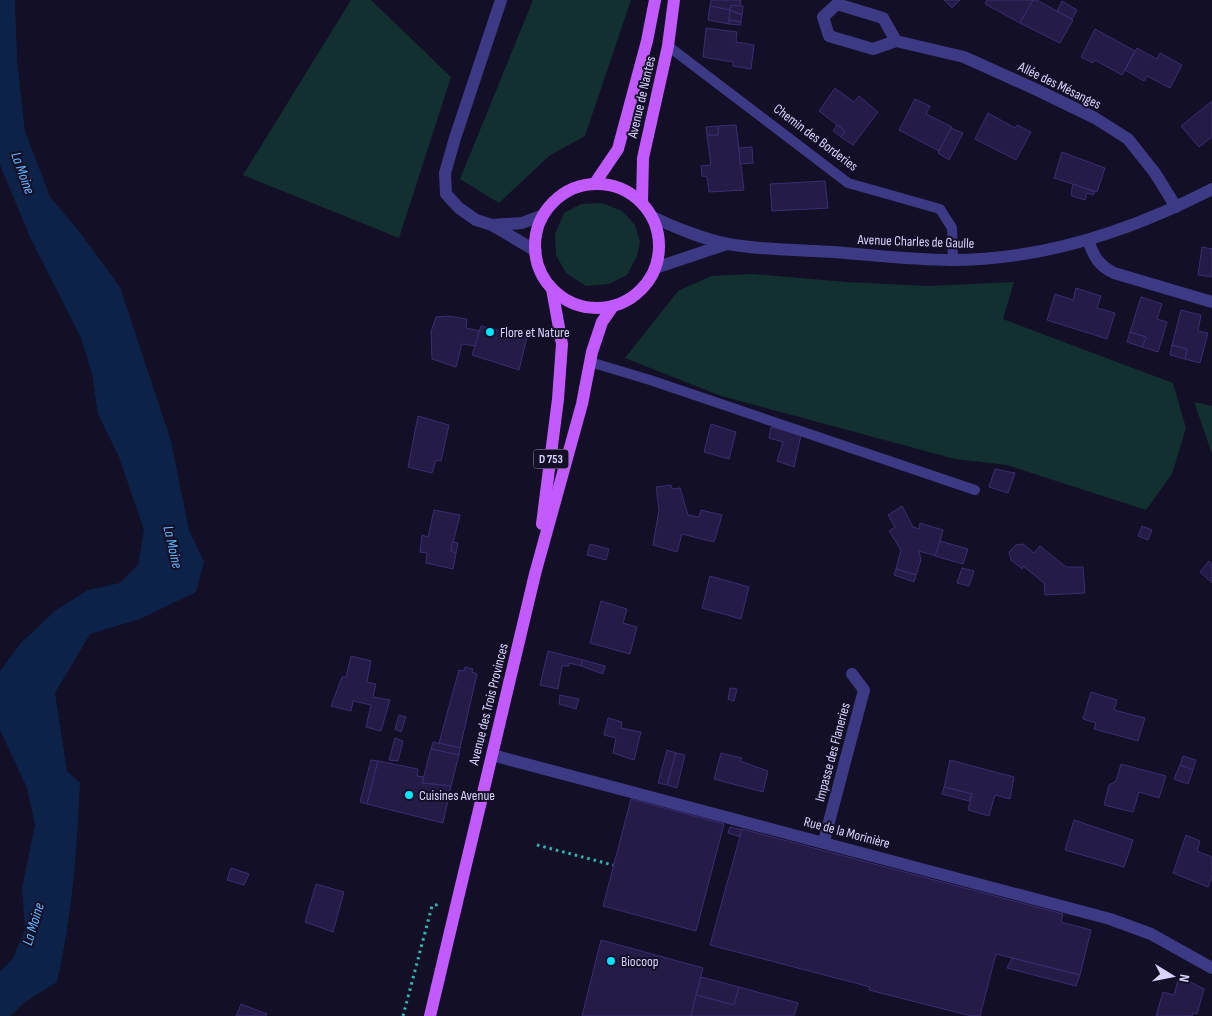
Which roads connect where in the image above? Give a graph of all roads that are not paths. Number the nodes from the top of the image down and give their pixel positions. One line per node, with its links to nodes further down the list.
1 (501, 0): 12 (street)
2 (655, 0): 6 (main road, Avenue de Nantes)
3 (674, 0): 5 (main road, Avenue de Nantes)
4 (896, 41): 4 (street); 9 (street, Allée des Mésanges)
5 (668, 46): 8 (main road, Avenue de Nantes); 16 (lane, Chemin des Borderies)
6 (595, 183): 8 (main road); 10 (main road)
7 (1212, 189): 9 (street, Avenue Charles de Gaulle)
8 (642, 202): 11 (main road)
9 (1176, 207): 13 (street, Avenue Charles de Gaulle)
10 (543, 215): 12 (street); 15 (main road)
11 (653, 217): 14 (street, Avenue Charles de Gaulle); 17 (main road)
12 (492, 225): 15 (street)
13 (1088, 240): 16 (street, Avenue Charles de Gaulle); 19 (street)
14 (727, 244): 16 (street, Avenue Charles de Gaulle); 17 (street, Avenue Charles de Gaulle)
15 (536, 251): 18 (main road)
16 (953, 260)
17 (656, 268): 20 (main road)
18 (552, 289): 20 (main road); 23 (main road, Avenue des Trois Provinces / D 753)
19 (1212, 302)
20 (613, 306): 21 (main road, Avenue des Trois Provinces / D 753)
21 (590, 362): 22 (lane); 23 (main road, Avenue des Trois Provinces / D 753)
22 (976, 490)
23 (535, 574): 25 (main road, Avenue des Trois Provinces / D 753)
24 (852, 674): 26 (street, Impasse des Flaneries)
25 (492, 755): 26 (street, Rue de la Morinière); 28 (main road, Avenue des Trois Provinces / D 753)
26 (824, 842): 27 (street, Rue de la Morinière)
27 (1212, 968)
28 (434, 1015)

